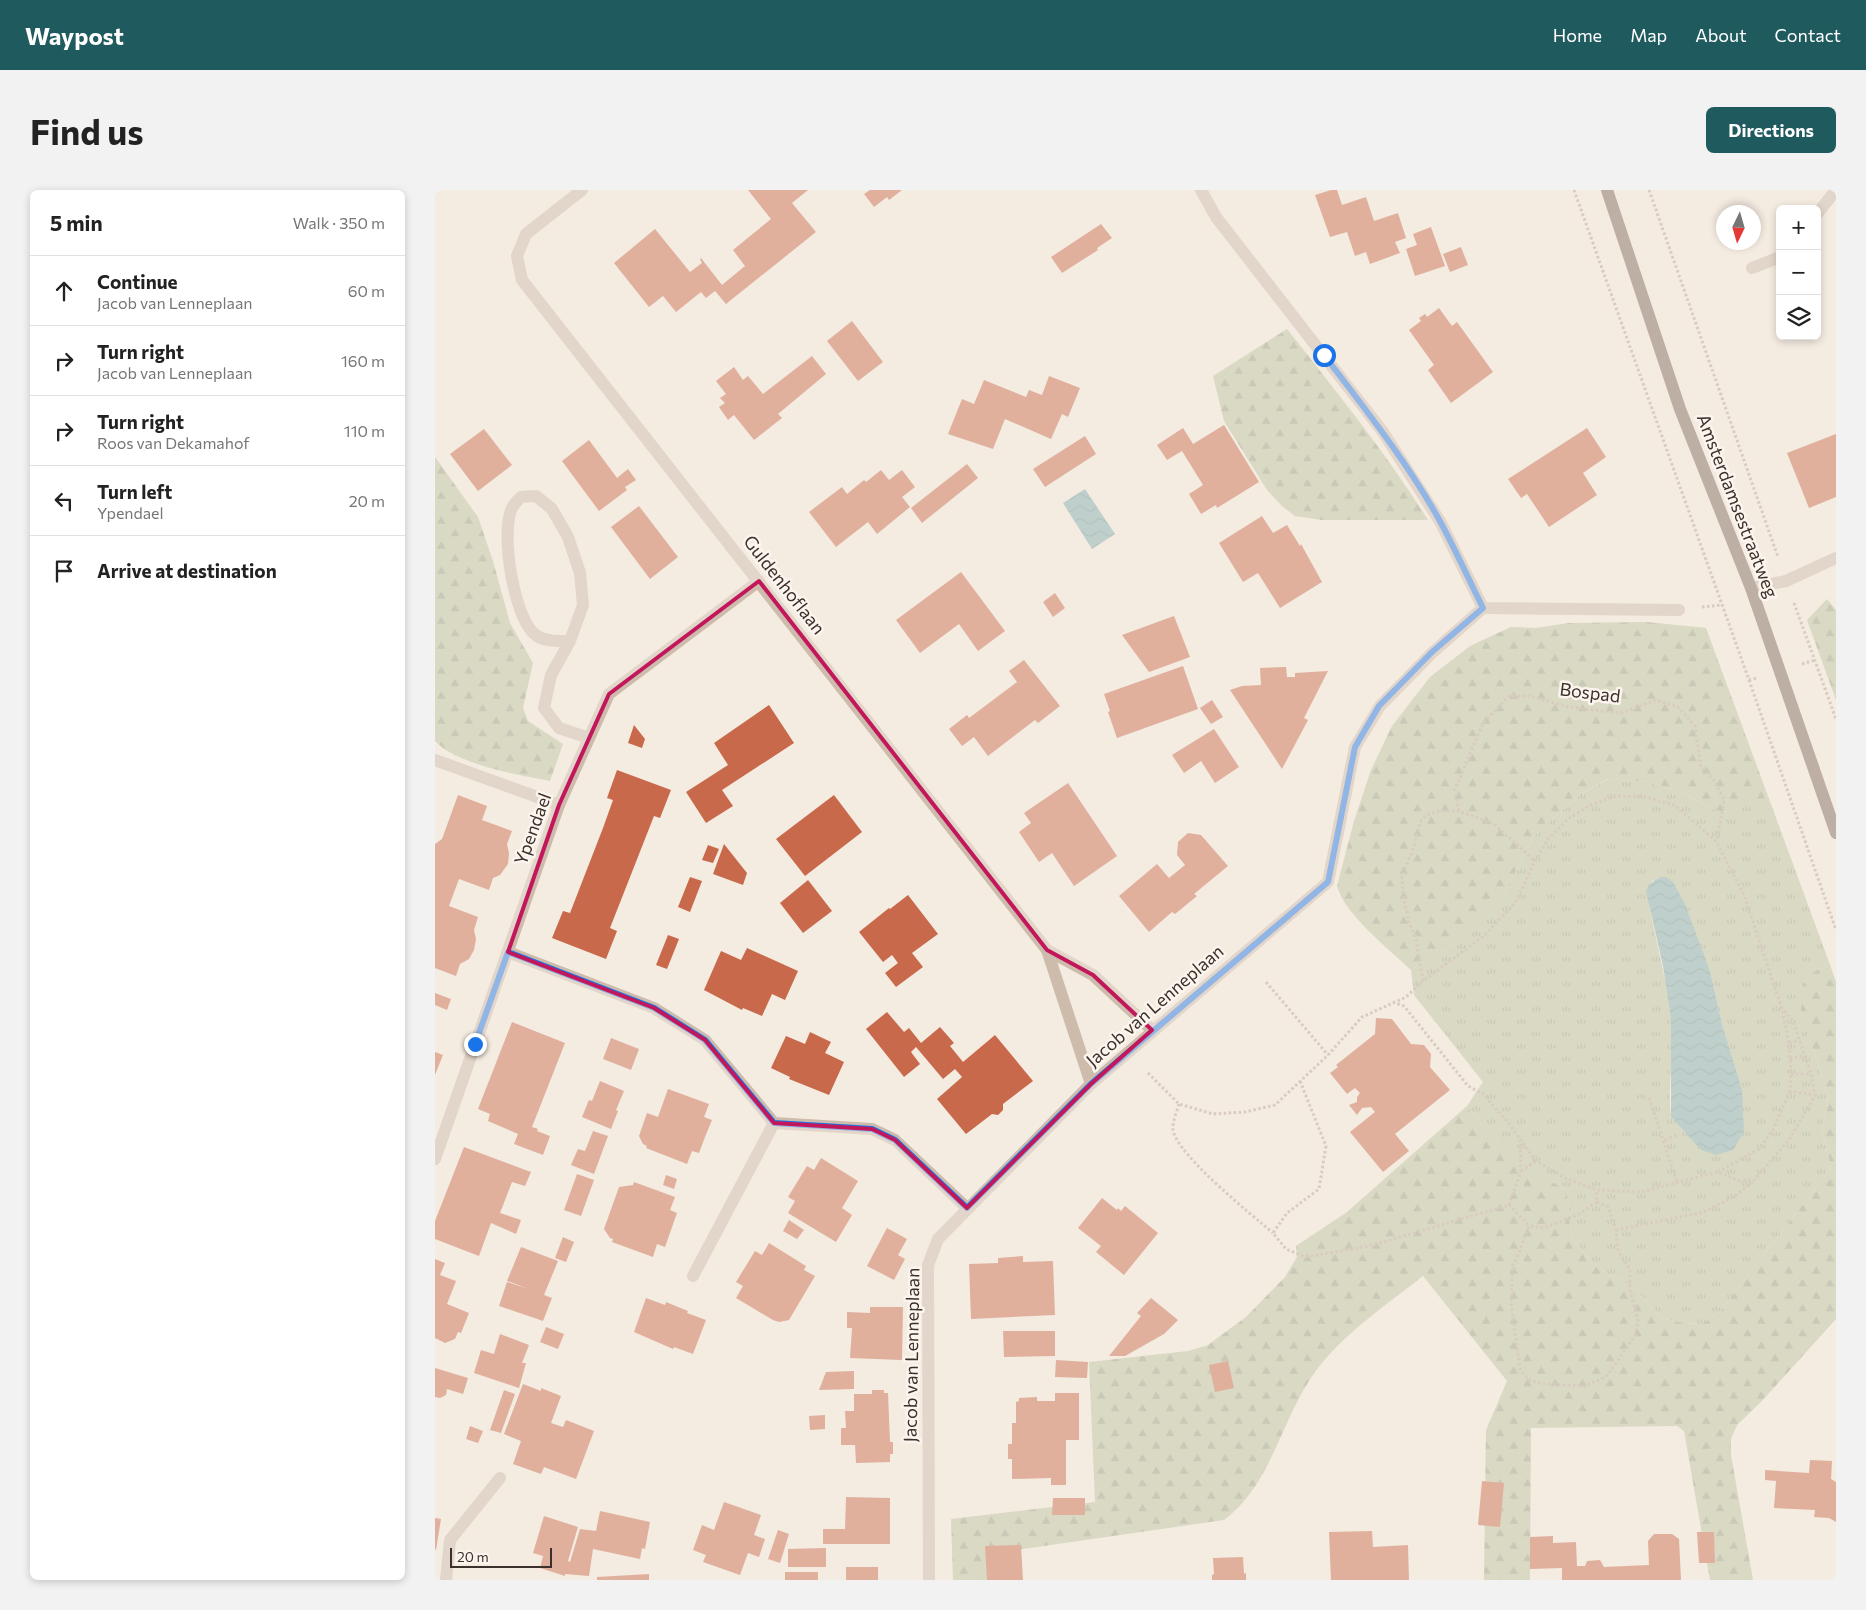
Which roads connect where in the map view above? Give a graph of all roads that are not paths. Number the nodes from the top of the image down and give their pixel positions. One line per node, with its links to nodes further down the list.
1 (582, 190): 9 (street, Guldenhoflaan)
2 (1201, 190): 11 (street)
3 (1607, 190): 10 (main road, Amsterdamsestraatweg)
4 (1835, 190): 5 (street)
5 (1821, 209)
6 (1776, 259): 7 (street)
7 (1752, 268)
8 (1836, 558): 10 (street)
9 (759, 581): 14 (street, Ypendael); 18 (street, Guldenhoflaan)
10 (1751, 588): 17 (main road, Amsterdamsestraatweg)
11 (1483, 608): 12 (street); 20 (street, Jacob van Lenneplaan)
12 (1679, 610)
13 (570, 641): 13 (street); 14 (street)
14 (589, 738): 16 (street, Ypendael)
15 (435, 760): 16 (street)
16 (559, 805): 19 (street, Ypendael)
17 (1836, 833)
18 (1047, 950): 20 (street, Guldenhoflaan); 21 (street, Guldenhoflaan)
19 (508, 952): 22 (street); 23 (street, Ypendael)
20 (1152, 1030): 21 (street, Jacob van Lenneplaan)
21 (1091, 1084): 24 (street, Jacob van Lenneplaan)
22 (774, 1123): 24 (street); 25 (street)
23 (435, 1157)
24 (967, 1208): 28 (street, Jacob van Lenneplaan)
25 (693, 1276)
26 (500, 1478): 27 (street)
27 (446, 1580)
28 (929, 1580)

